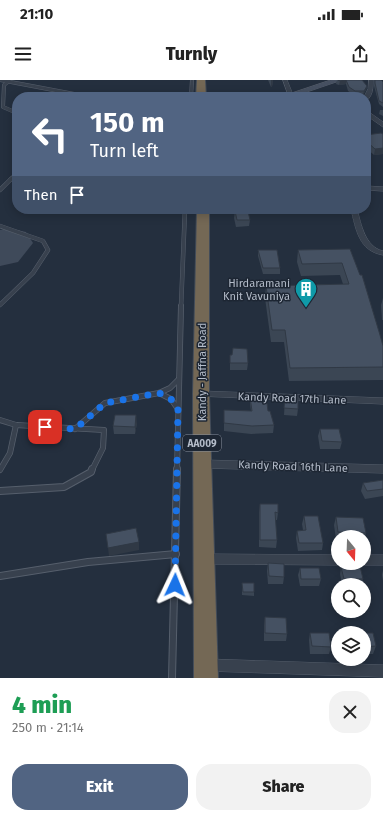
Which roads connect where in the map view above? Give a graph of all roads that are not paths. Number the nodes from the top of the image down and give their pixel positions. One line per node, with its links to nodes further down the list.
1 (0, 80): 8 (lane)
2 (26, 80): 9 (lane)
3 (192, 80): 11 (lane)
4 (201, 80): 12 (highway)
5 (285, 80): 13 (street)
6 (338, 80): 14 (street)
7 (371, 80): 15 (street)
8 (9, 82): 9 (lane); 16 (lane)
9 (20, 84): 10 (lane)
10 (63, 92)
11 (191, 92)
12 (201, 92)
13 (286, 92)
14 (300, 92)
15 (370, 92)
16 (12, 111)
17 (371, 116): 18 (street)
18 (379, 123)
19 (12, 177): 22 (lane)
20 (371, 188): 21 (street)
21 (383, 189)
22 (0, 190)
23 (185, 214): 29 (lane)
24 (203, 214): 31 (highway, Kandy - Jaffna Road / AA009)
25 (356, 214): 27 (street)
26 (0, 226): 28 (lane)
27 (383, 253)
28 (0, 305)
29 (178, 380): 30 (lane); 33 (lane)
30 (159, 393): 33 (lane); 36 (lane)
31 (201, 394): 32 (street, Kandy Road 17th Lane); 37 (highway, Kandy - Jaffna Road / AA009)
32 (383, 401)
33 (178, 409): 41 (lane)
34 (0, 420): 35 (lane)
35 (16, 424): 36 (lane); 39 (lane)
36 (75, 429): 40 (lane)
37 (203, 464): 38 (street, Kandy Road 16th Lane); 42 (highway, Kandy - Jaffna Road / AA009)
38 (383, 469)
39 (0, 470)
40 (0, 490)
41 (176, 554): 46 (lane); 49 (lane)
42 (204, 559): 43 (street); 48 (highway, Kandy - Jaffna Road / AA009)
43 (331, 560)
44 (371, 560): 45 (street)
45 (383, 560)
46 (0, 576)
47 (383, 671): 48 (street)
48 (206, 672)
49 (172, 678)

